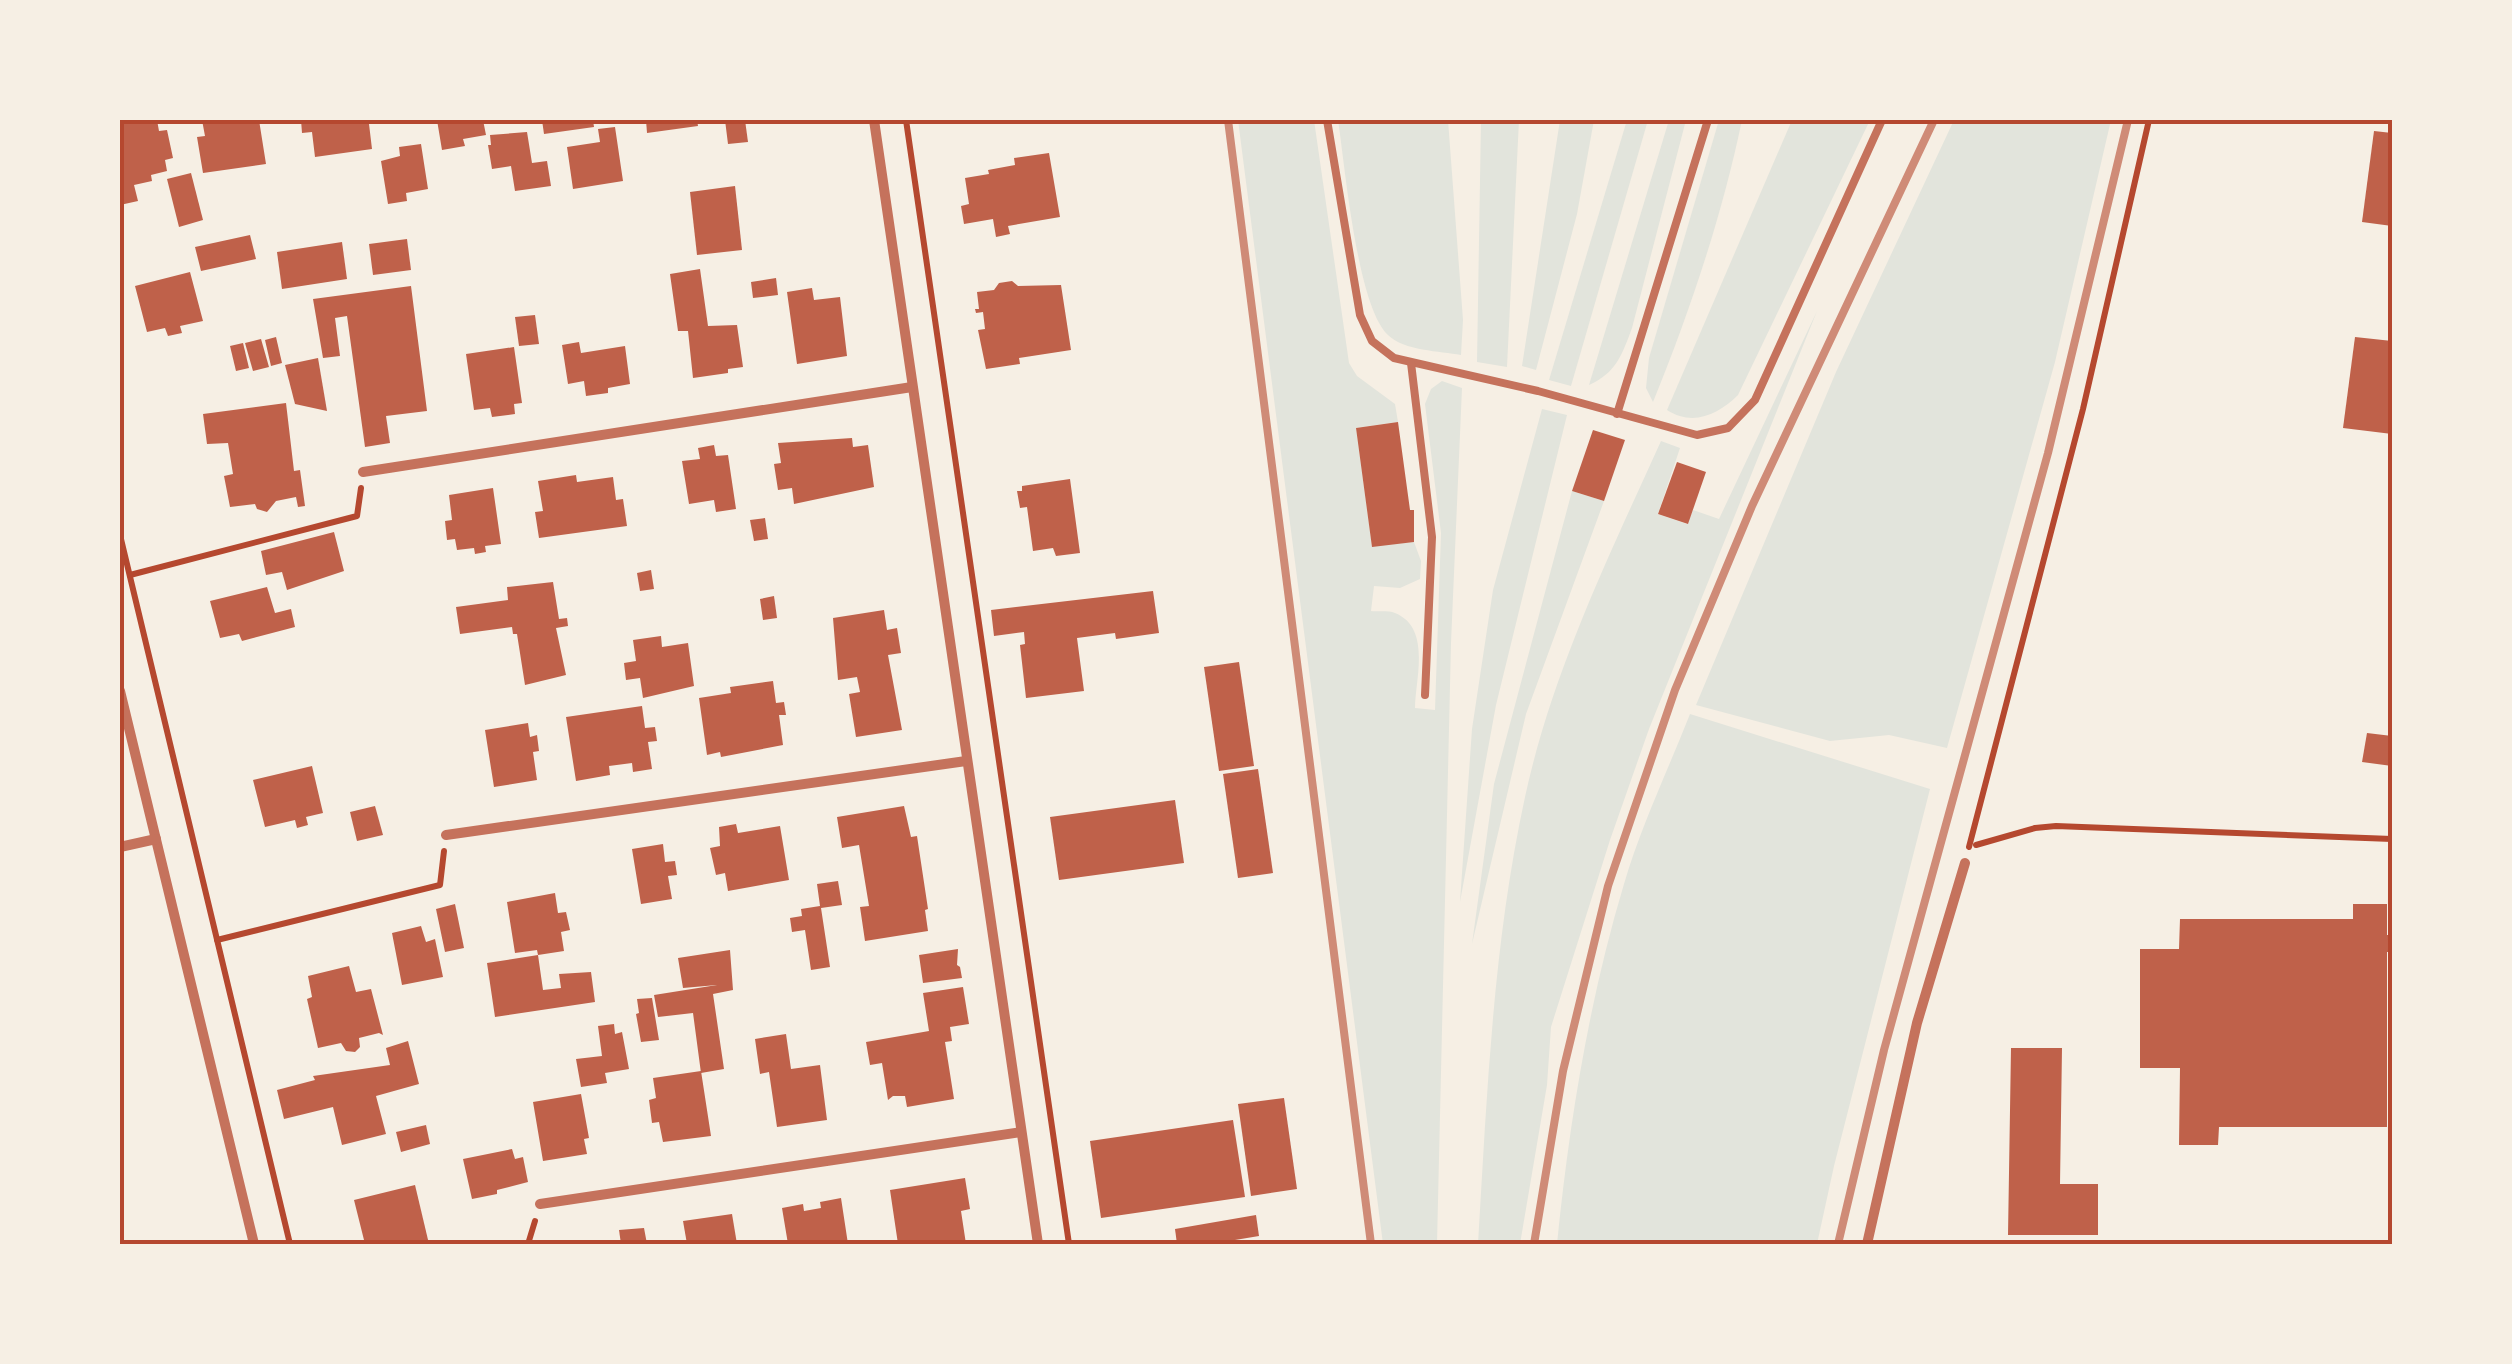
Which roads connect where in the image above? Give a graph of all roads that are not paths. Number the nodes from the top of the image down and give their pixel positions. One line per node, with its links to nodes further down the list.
1 (874, 120): 6 (street)
2 (1327, 120): 5 (lane)
3 (1708, 120): 7 (lane)
4 (1882, 120): 7 (lane)
5 (1411, 363): 7 (lane); 10 (lane)
6 (912, 387): 8 (street); 11 (street)
7 (1618, 414)
8 (362, 472)
9 (120, 691): 13 (street)
10 (1425, 695)
11 (966, 761): 12 (street); 16 (street)
12 (446, 836)
13 (156, 839): 14 (street); 18 (street)
14 (120, 847)
15 (1964, 863): 20 (street)
16 (1020, 1132): 17 (street); 19 (street)
17 (540, 1204)
18 (254, 1244)
19 (1038, 1244)
20 (1867, 1244)

